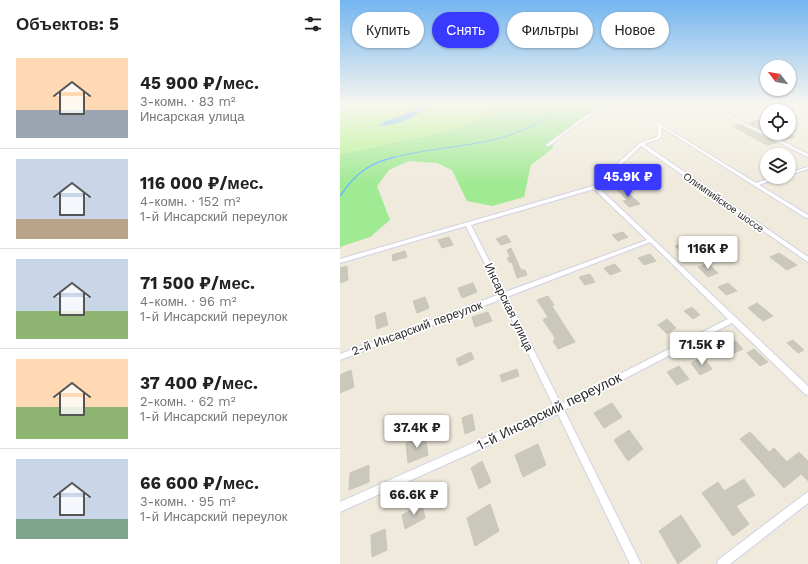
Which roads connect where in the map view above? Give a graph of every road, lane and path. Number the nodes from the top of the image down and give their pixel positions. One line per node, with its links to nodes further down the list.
1 (570, 130): 6 (street)
2 (660, 130): 5 (street)
3 (669, 130): 11 (street)
4 (757, 130): 7 (street)
5 (641, 144): 12 (street); 16 (street, Олимпийское шоссе)
6 (548, 145)
7 (808, 156)
8 (808, 168): 9 (street)
9 (796, 172)
10 (760, 183): 11 (street)
11 (756, 184): 13 (street)
12 (595, 187): 14 (street); 15 (street)
13 (808, 216)
14 (468, 224): 17 (street); 18 (street, Инсарская улица)
15 (651, 240): 18 (street, 2-й Инсарский переулок); 19 (street)
16 (808, 260)
17 (340, 261)
18 (504, 296): 20 (street, 2-й Инсарский переулок); 22 (street, Инсарская улица)
19 (733, 319): 21 (street); 22 (street, 1-й Инсарский переулок)
20 (340, 357)
21 (808, 391)
22 (559, 409): 24 (street, 1-й Инсарский переулок); 25 (street, Инсарская улица)
23 (808, 497): 26 (street)
24 (340, 507)
25 (636, 564)
26 (722, 564)

